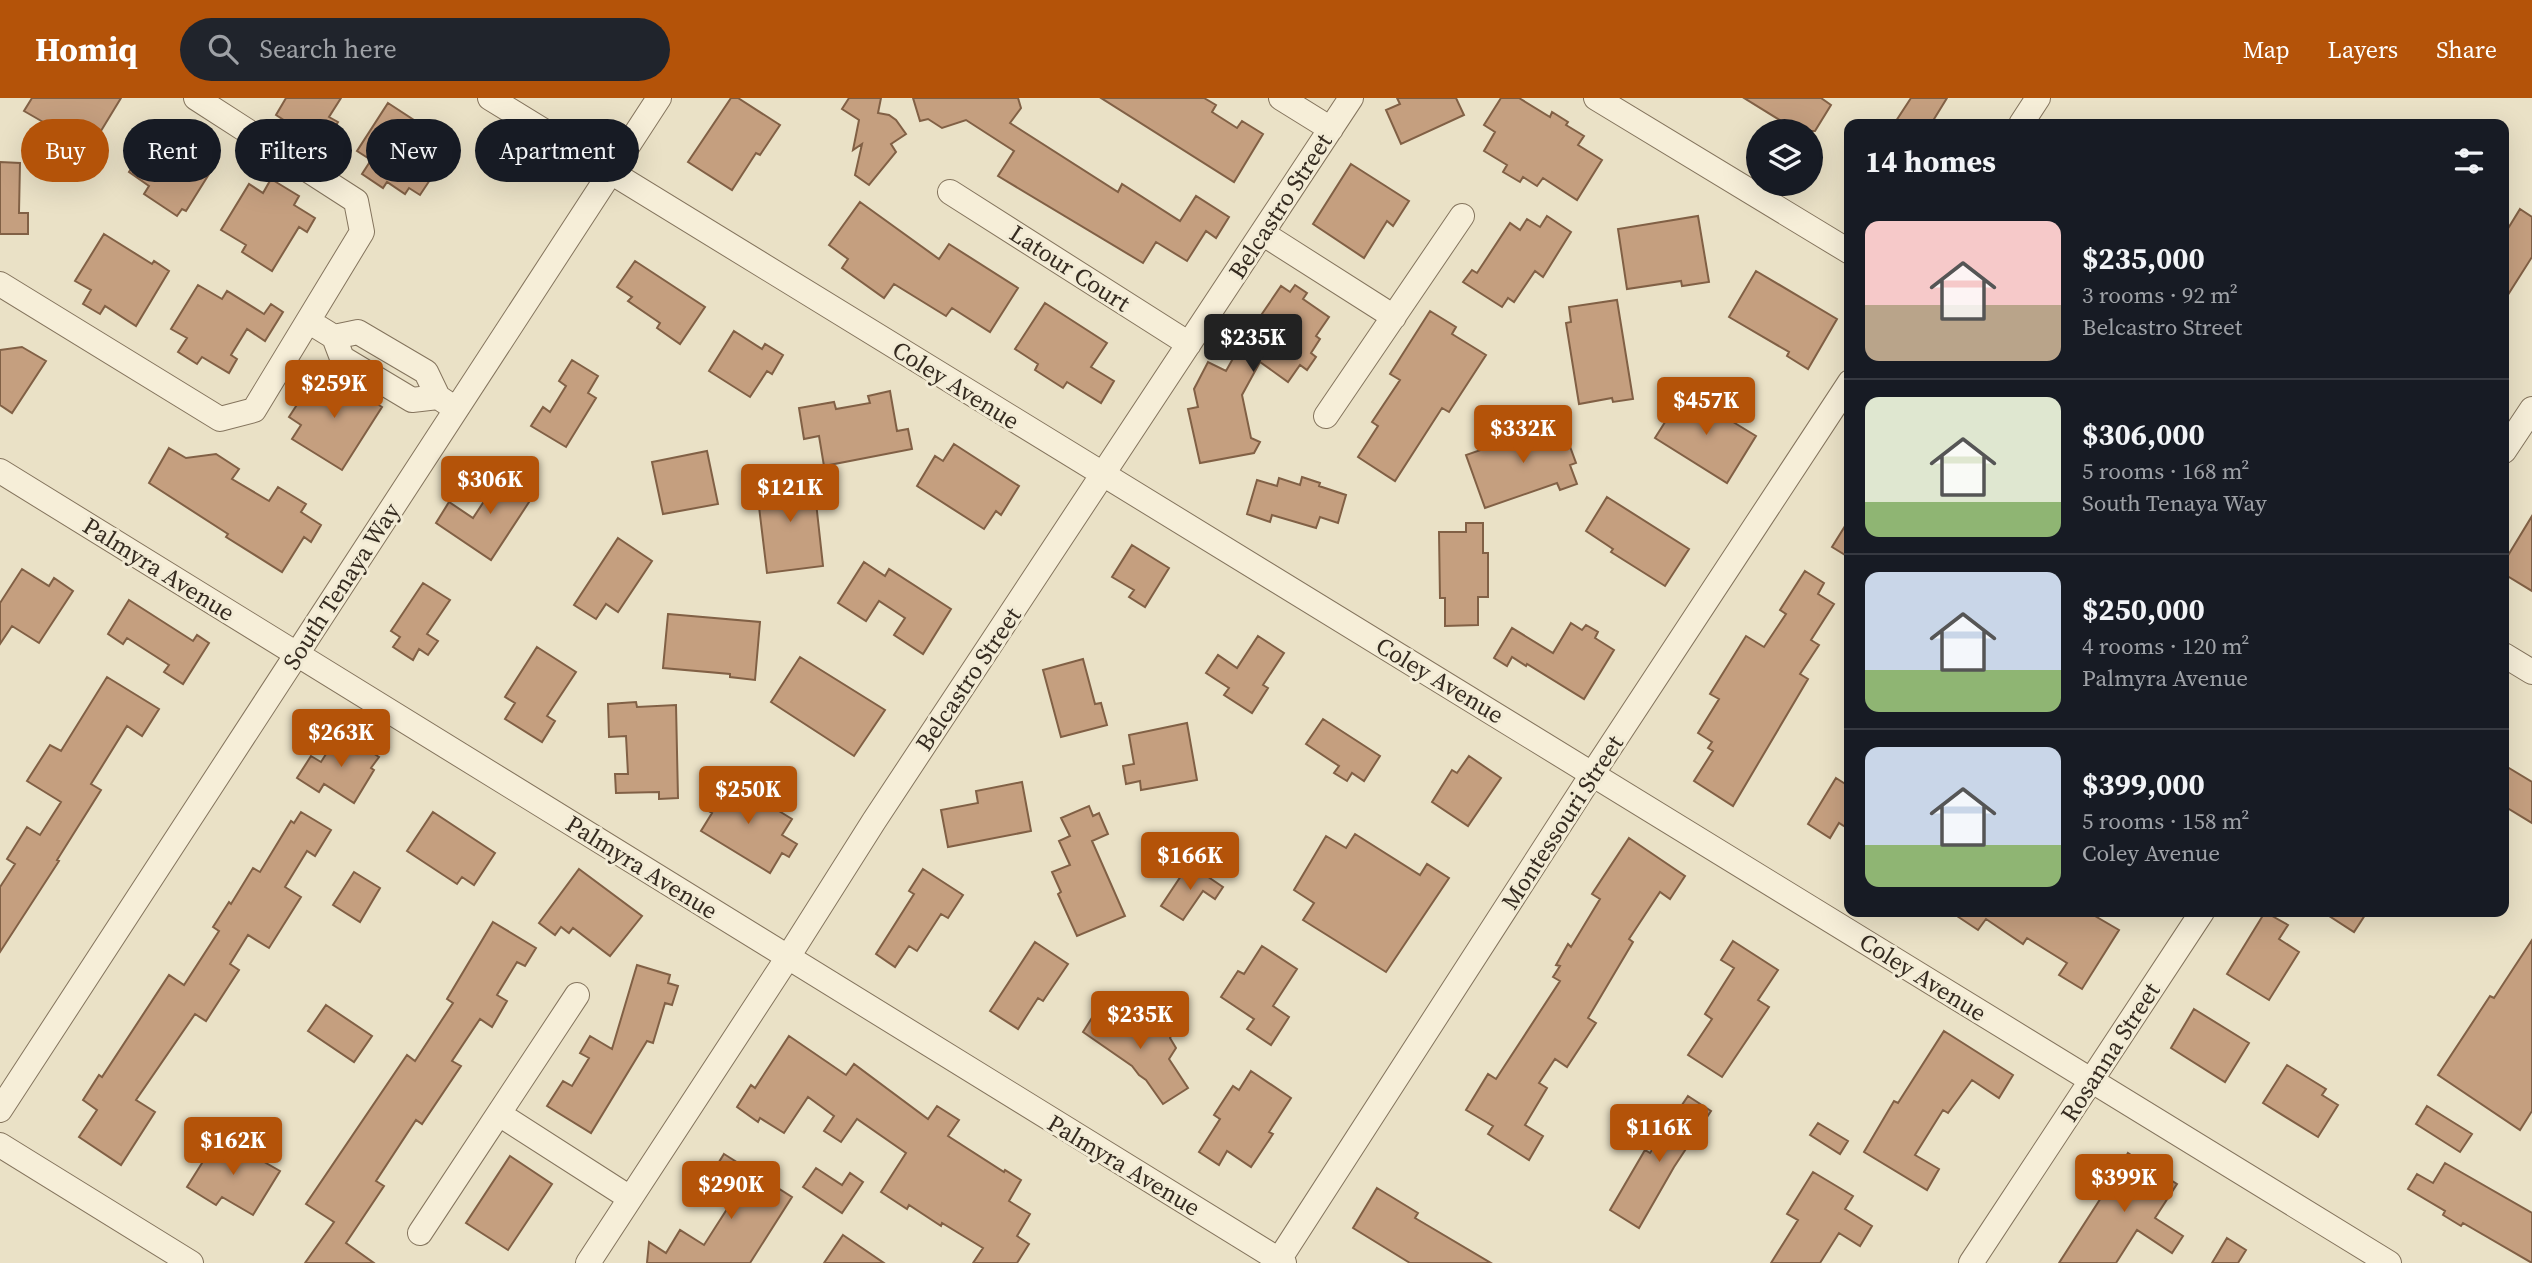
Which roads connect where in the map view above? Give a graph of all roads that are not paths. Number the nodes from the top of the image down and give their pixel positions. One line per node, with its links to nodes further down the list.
1 (196, 98): 20 (street)
2 (490, 98): 8 (street, Coley Avenue)
3 (659, 98): 10 (street, South Tenaya Way)
4 (1281, 98): 11 (street)
5 (1351, 98): 11 (street, Belcastro Street)
6 (1596, 98): 17 (street)
7 (2038, 98): 9 (street)
8 (525, 119)
9 (2024, 119)
10 (639, 129)
11 (1331, 129): 16 (street, Belcastro Street)
12 (605, 182): 26 (street, South Tenaya Way)
13 (628, 182): 31 (street, Coley Avenue)
14 (950, 192): 22 (street, Latour Court)
15 (1462, 216): 19 (street)
16 (1262, 233): 19 (street); 22 (street, Belcastro Street)
17 (1844, 248)
18 (0, 284): 20 (street)
19 (1394, 317): 28 (street)
20 (308, 321): 21 (street)
21 (334, 337): 23 (street); 24 (street)
22 (1189, 344): 31 (street, Belcastro Street)
23 (387, 349): 24 (street); 26 (street)
24 (372, 376): 26 (street)
25 (1844, 391): 35 (street, Montessouri Street)
26 (448, 403): 32 (street, South Tenaya Way)
27 (2532, 409): 29 (street)
28 (1326, 416)
29 (2509, 444)
30 (0, 471): 32 (street, Palmyra Avenue)
31 (1103, 476): 35 (street, Coley Avenue); 37 (street, Belcastro Street)
32 (297, 654): 37 (street, Palmyra Avenue); 40 (street, South Tenaya Way)
33 (2509, 658): 34 (street)
34 (2532, 672)
35 (1593, 773): 39 (street, Coley Avenue); 45 (street, Montessouri Street)
36 (2199, 917): 39 (street, Rosanna Street)
37 (788, 957): 43 (street, Belcastro Street); 45 (street, Palmyra Avenue)
38 (577, 995): 41 (street)
39 (2091, 1080): 48 (street, Rosanna Street); 49 (street, Coley Avenue)
40 (0, 1110)
41 (499, 1114): 43 (street); 44 (street)
42 (0, 1145): 46 (street)
43 (630, 1198): 47 (street, Belcastro Street)
44 (420, 1233)
45 (1280, 1262)
46 (191, 1263)
47 (587, 1263)
48 (1971, 1263)
49 (2389, 1263)

